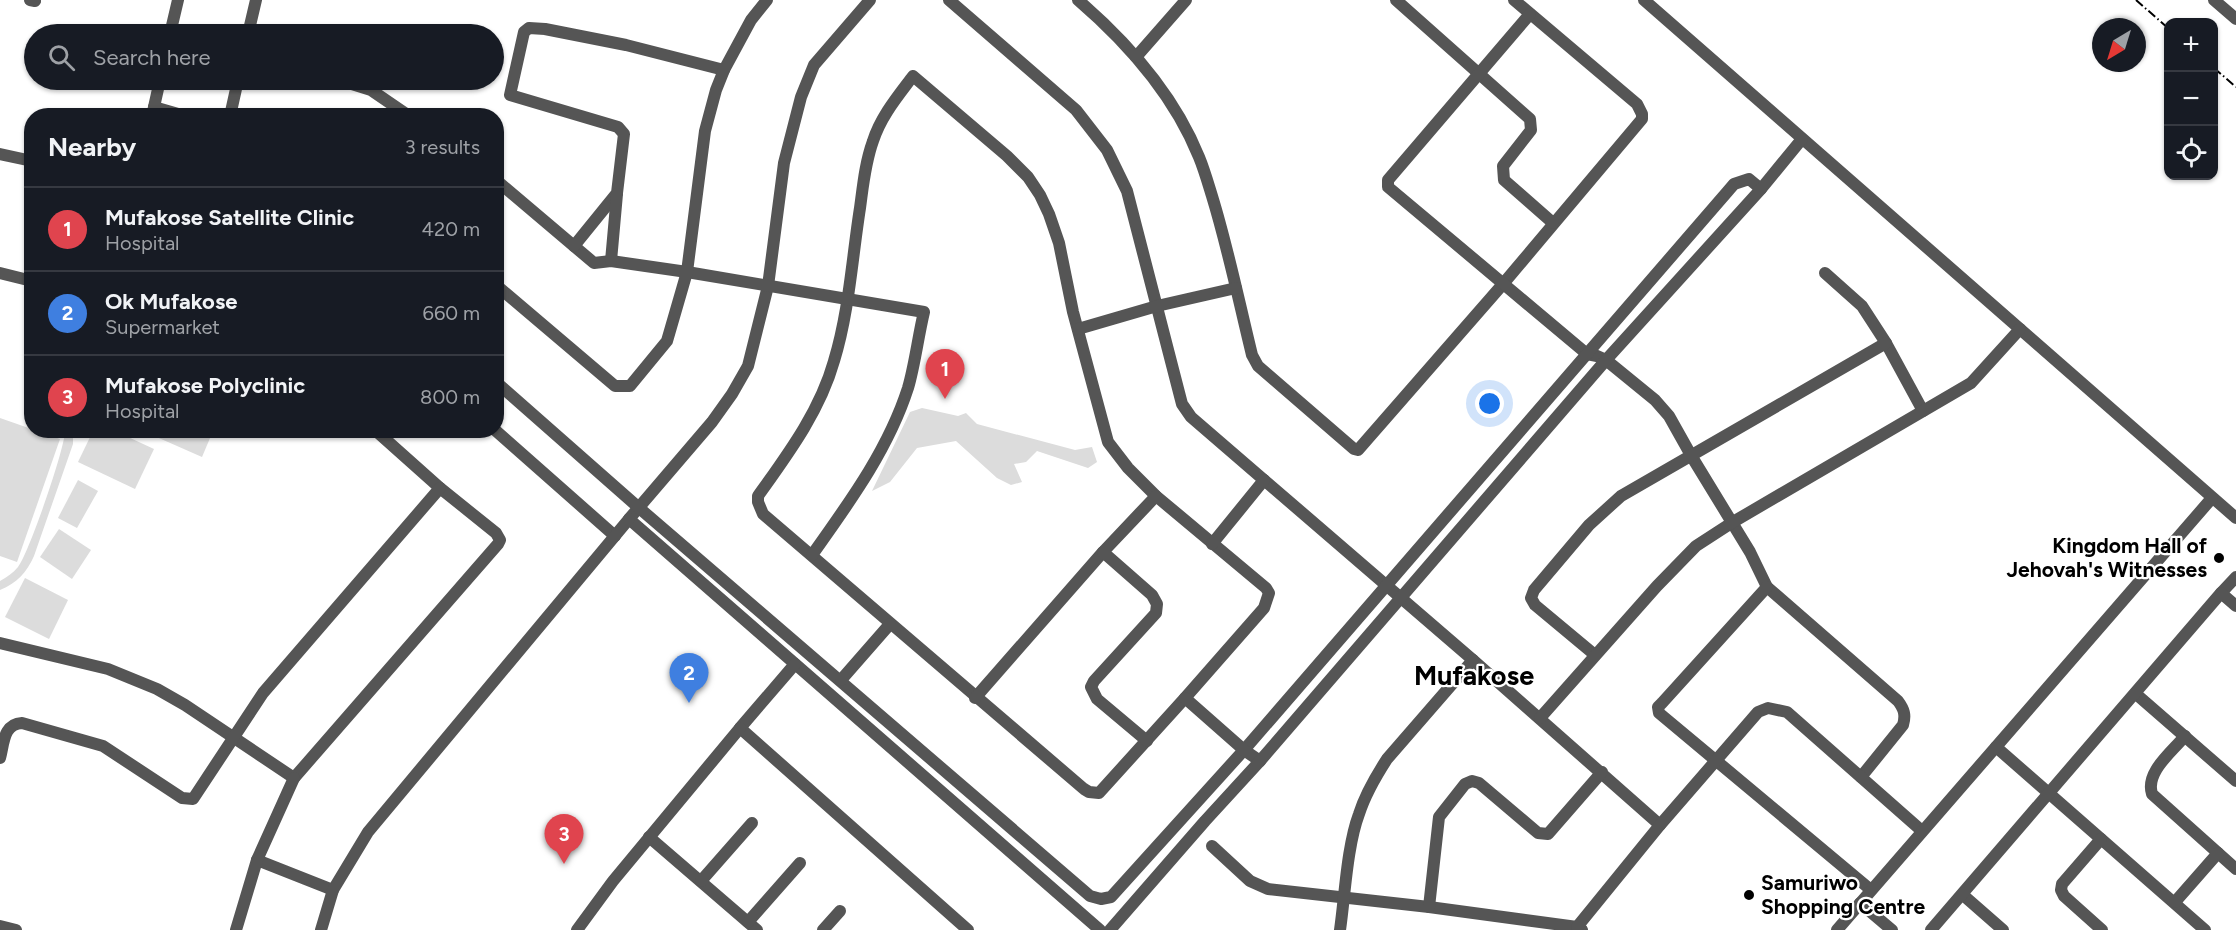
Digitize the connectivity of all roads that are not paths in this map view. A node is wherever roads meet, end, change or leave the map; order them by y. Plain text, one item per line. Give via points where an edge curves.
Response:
1 (178, 0) edge
2 (256, 0) edge
3 (767, 0) edge
4 (870, 0) edge
5 (949, 0) edge
6 (1186, 0) edge
7 (1396, 0) edge
8 (1514, 0) edge
9 (1644, 0) edge
10 (2214, 0) edge
11 (1080, 1) edge
12 (1530, 14) junction
13 (2236, 19) edge
14 (172, 24) edge
15 (250, 24) edge
16 (1136, 57) junction
17 (724, 70) junction
18 (1479, 75) junction
19 (158, 90) edge
20 (236, 90) edge
21 (371, 90) edge
22 (154, 108) edge
23 (232, 108) edge
24 (397, 108) edge
25 (1802, 139) junction
26 (0, 154) edge
27 (24, 159) edge
28 (504, 187) edge
29 (1761, 189) junction
30 (618, 193) junction
31 (1553, 224) junction
32 (574, 246) junction
33 (611, 261) junction
34 (687, 272) junction
35 (0, 273) edge
36 (1825, 273) dead end
37 (24, 278) edge
38 (1503, 284) junction
39 (768, 286) junction
40 (1236, 288) junction
41 (504, 292) edge
42 (847, 298) junction
43 (1158, 306) junction
44 (1078, 329) junction
45 (2020, 329) junction
46 (1886, 343) junction
47 (1587, 354) junction
48 (1606, 360) junction
49 (504, 389) edge
50 (1923, 411) junction
51 (384, 438) edge
52 (504, 438) edge
53 (1692, 457) junction
54 (1264, 480) junction
55 (440, 488) junction
56 (1156, 496) junction
57 (2212, 498) junction
58 (638, 507) junction
59 (2236, 518) edge
60 (629, 519) junction
61 (1733, 522) junction
62 (615, 536) junction
63 (1212, 544) junction
64 (1103, 552) junction
65 (812, 555) junction
66 (2236, 577) edge
67 (1387, 586) junction
68 (1767, 587) junction
69 (2222, 593) junction
70 (1400, 598) junction
71 (2236, 606) edge
72 (890, 624) junction
73 (0, 643) edge
74 (1595, 655) junction
75 (1473, 660) junction
76 (795, 664) junction
77 (841, 680) junction
78 (2136, 694) junction
79 (975, 698) junction
80 (1185, 699) junction
81 (1540, 718) junction
82 (740, 728) junction
83 (2185, 736) junction
84 (232, 738) junction
85 (1147, 741) junction
86 (1996, 747) junction
87 (1244, 750) junction
88 (0, 758) edge
89 (1716, 761) junction
90 (1260, 762) junction
91 (1602, 772) junction
92 (1861, 777) junction
93 (294, 778) junction
94 (2236, 781) edge
95 (2049, 793) junction
96 (752, 823) dead end
97 (1660, 825) junction
98 (1922, 831) junction
99 (649, 837) junction
100 (2101, 839) junction
101 (1212, 846) dead end
102 (2218, 853) junction
103 (257, 860) junction
104 (800, 863) dead end
105 (2236, 869) edge
106 (701, 881) junction
107 (333, 890) junction
108 (1871, 890) junction
109 (1963, 895) junction
110 (1344, 898) junction
111 (2175, 902) junction
112 (1860, 903) junction
113 (1429, 906) junction
114 (840, 911) dead end
115 (0, 926) edge
116 (753, 926) edge
117 (1579, 928) edge
118 (16, 930) edge
119 (236, 930) edge
120 (321, 930) edge
121 (577, 930) edge
122 (823, 930) edge
123 (968, 930) edge
124 (1100, 930) edge
125 (1110, 930) edge
126 (1340, 930) edge
127 (1837, 930) edge
128 (1892, 930) edge
129 (1931, 930) edge
130 (2003, 930) edge
131 (2102, 930) edge
132 (2205, 930) edge

1 - 14 street
2 - 15 street
3 - 17 street via 751,20
4 - 39 street via 814,65 801,97 784,163
5 - 43 street via 1094,130 1126,190
6 - 16 street
7 - 18 street
8 - 12 street
9 - 25 street
10 - 13 street
11 - 16 street
12 - 18 street
12 - 31 street via 1637,104 1642,114 1642,119
16 - 40 street via 1158,83 1200,157
17 - 30 street via 544,29 529,28 525,32 510,95 622,130
17 - 34 street via 705,131
18 - 31 street via 1530,119 1531,130 1503,166 1504,180
18 - 38 street via 1387,183
19 - 22 street
20 - 23 street
21 - 24 street
25 - 29 street
25 - 45 street
26 - 27 street
28 - 32 street
29 - 47 street via 1749,179 1734,184
29 - 48 street
30 - 32 street
30 - 33 street
31 - 38 street
32 - 33 street via 594,263
33 - 34 street
34 - 39 street
34 - 41 street via 667,341 630,386 615,386
35 - 37 street
36 - 46 street via 1862,306
38 - 40 street via 1358,450 1258,366
38 - 47 street
39 - 42 street
39 - 58 street via 748,366 732,394
40 - 43 street
42 - 44 street via 866,164 873,140 886,112 913,75 1007,156 1040,195 1059,243
42 - 65 street via 834,362 821,396 795,445 758,496 763,514
42 - 65 street via 924,312 908,388 896,416 860,488
43 - 44 street
43 - 54 street via 1186,411
44 - 56 street via 1108,442
45 - 50 street via 1977,377
45 - 57 street
46 - 50 street
46 - 53 street
47 - 48 street
47 - 67 street
48 - 53 street via 1663,408
48 - 70 street
49 - 58 street
50 - 61 street
51 - 55 street
52 - 62 street
53 - 61 street
53 - 74 street via 1621,496 1589,525 1534,590 1531,598 1535,605
54 - 63 street
54 - 67 street
55 - 84 street via 263,693
55 - 93 street via 498,536 498,544
56 - 63 street
56 - 64 street
57 - 59 street
57 - 86 street
58 - 60 street
58 - 77 street
60 - 62 street
60 - 76 street
61 - 68 street
61 - 74 street via 1696,546
62 - 107 street via 368,832
63 - 80 street via 1266,588 1269,598
64 - 79 street
64 - 85 street via 1157,603 1156,613 1091,687 1097,699
65 - 72 street
66 - 69 street
67 - 70 street
67 - 87 street
68 - 89 street via 1658,707 1659,713
68 - 92 street via 1903,708 1903,725
69 - 71 street
69 - 78 street
70 - 75 street
70 - 90 street
72 - 77 street
72 - 79 street
73 - 84 street via 108,669 133,679 185,705
74 - 81 street
75 - 81 street
75 - 110 street via 1377,774 1356,822
76 - 82 street
76 - 124 street
77 - 87 street via 1090,896 1101,899 1111,897
78 - 83 street
78 - 95 street
79 - 85 street via 1084,789 1094,793 1103,790
80 - 85 street
80 - 87 street
81 - 91 street
82 - 99 street
82 - 123 street
83 - 94 street
83 - 102 street via 2152,776 2150,789 2155,799
84 - 88 street via 189,800 103,746 22,723 7,730
84 - 93 street
86 - 95 street
86 - 98 street
87 - 90 street
89 - 92 street via 1758,712 1768,708 1787,712
89 - 97 street
89 - 108 street
90 - 125 street
91 - 97 street
91 - 113 street via 1544,835 1479,783 1465,784 1439,817
92 - 98 street
93 - 103 street
95 - 100 street
95 - 109 street
96 - 106 street
97 - 117 street
98 - 108 street
99 - 106 street
99 - 121 street
100 - 111 street
100 - 131 street via 2061,890
101 - 110 street via 1259,886
102 - 105 street
102 - 111 street
103 - 107 street
103 - 119 street
104 - 116 street
106 - 116 street
107 - 120 street
108 - 112 street
109 - 129 street
109 - 130 street
110 - 113 street
110 - 126 street
111 - 132 street
112 - 127 street
112 - 128 street
113 - 117 street
114 - 122 street
115 - 118 street

